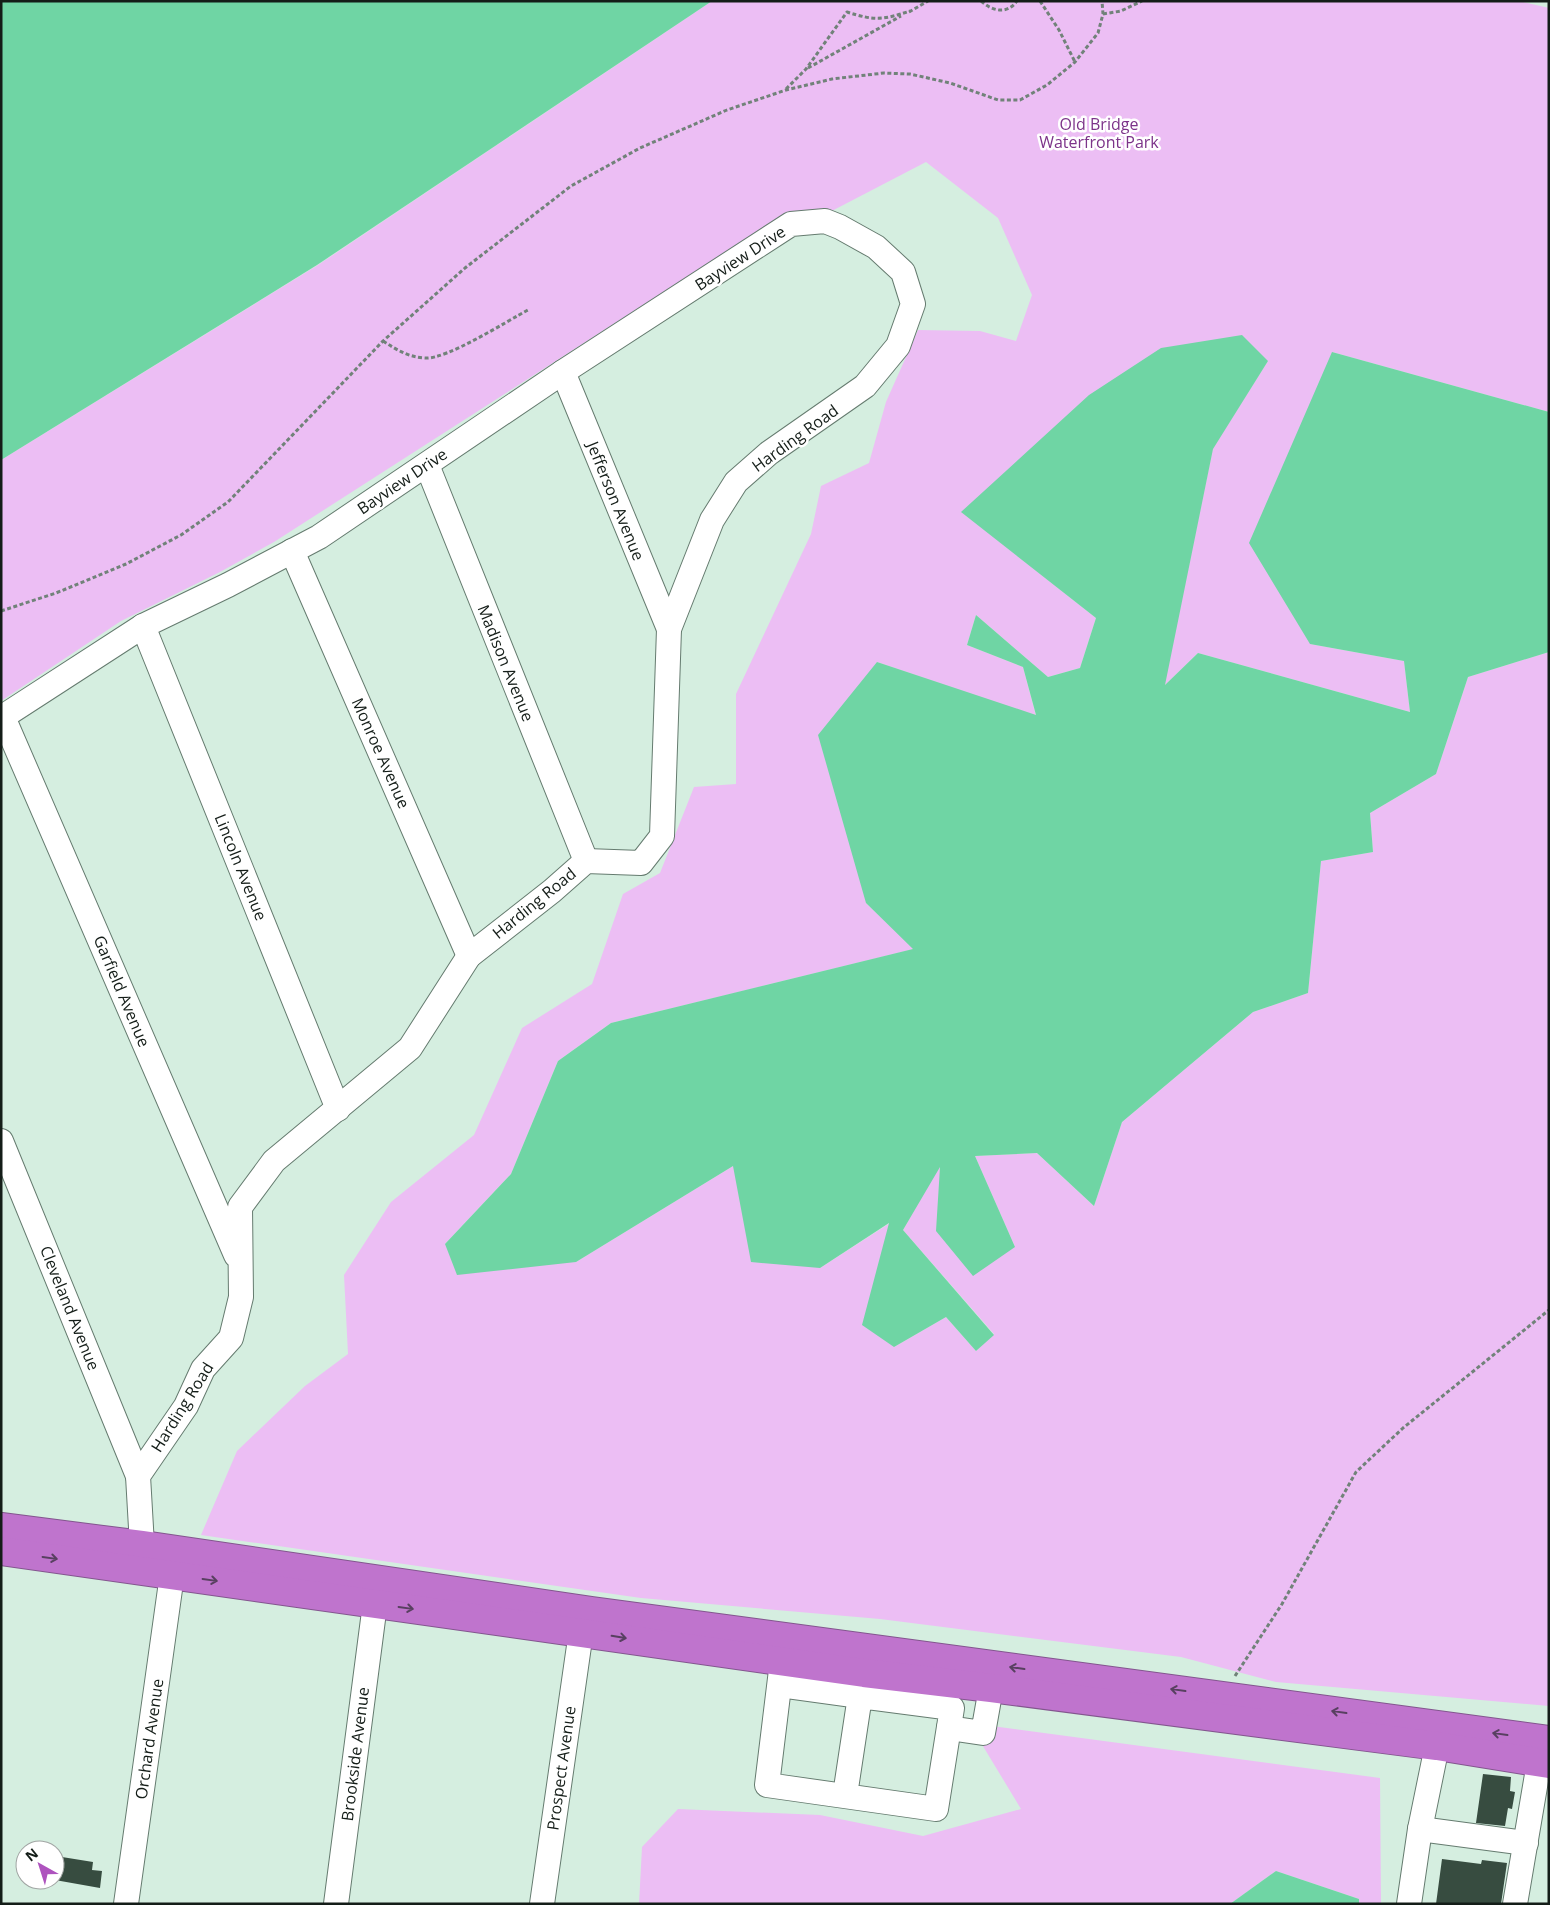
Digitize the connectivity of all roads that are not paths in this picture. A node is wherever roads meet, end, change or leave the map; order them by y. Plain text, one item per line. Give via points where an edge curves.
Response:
1 (791, 224) joint
2 (563, 372) junction
3 (427, 465) junction
4 (292, 551) junction
5 (143, 626) junction
6 (669, 630) junction
7 (2, 718) edge
8 (586, 861) junction
9 (469, 956) junction
10 (338, 1109) junction
11 (1, 1141) edge
12 (240, 1265) junction
13 (138, 1476) junction
14 (1, 1527) edge
15 (142, 1545) junction
16 (1, 1551) edge
17 (172, 1575) junction
18 (375, 1604) junction
19 (581, 1632) junction
20 (781, 1674) junction
21 (862, 1685) junction
22 (991, 1688) junction
23 (952, 1706) junction
24 (1437, 1746) junction
25 (1545, 1756) edge
26 (845, 1795) junction
27 (1420, 1829) junction
28 (1526, 1843) junction
29 (126, 1904) edge
30 (336, 1904) edge
31 (542, 1904) edge
32 (1409, 1904) edge
33 (1515, 1904) edge

1 - 2 street, Bayview Drive
1 - 6 street, Harding Road via 825,221 876,247 903,272 913,304 898,346 865,386 769,453 736,482 712,520
2 - 3 street, Bayview Drive
2 - 6 street, Jefferson Avenue
3 - 4 street, Bayview Drive via 319,537
3 - 8 street, Madison Avenue
4 - 5 street, Bayview Drive
4 - 9 street, Monroe Avenue
5 - 7 street, Bayview Drive
5 - 10 street, Lincoln Avenue
6 - 8 street, Harding Road via 662,836 641,863
7 - 12 street, Garfield Avenue
8 - 9 street, Harding Road
9 - 10 street, Harding Road via 410,1048
10 - 12 street, Harding Road via 274,1161 240,1207
11 - 13 street, Cleveland Avenue
12 - 13 street, Harding Road via 241,1297 231,1338 203,1369 186,1406
13 - 15 street
14 - 15 highway
25 -> 15 highway via 1219,1696 592,1611
16 -> 17 highway
17 -> 18 highway
17 - 29 street, Orchard Avenue
18 -> 19 highway
18 - 30 street, Brookside Avenue
19 -> 20 highway
19 - 31 street, Prospect Avenue
20 - 21 highway
20 - 26 street via 767,1785
21 - 23 highway
21 - 26 street
22 - 23 highway
22 - 23 street via 983,1733
22 - 24 highway
23 - 26 street via 936,1809
24 - 25 highway
24 - 27 street
25 - 28 street
27 - 28 street
27 - 32 street
28 - 33 street

